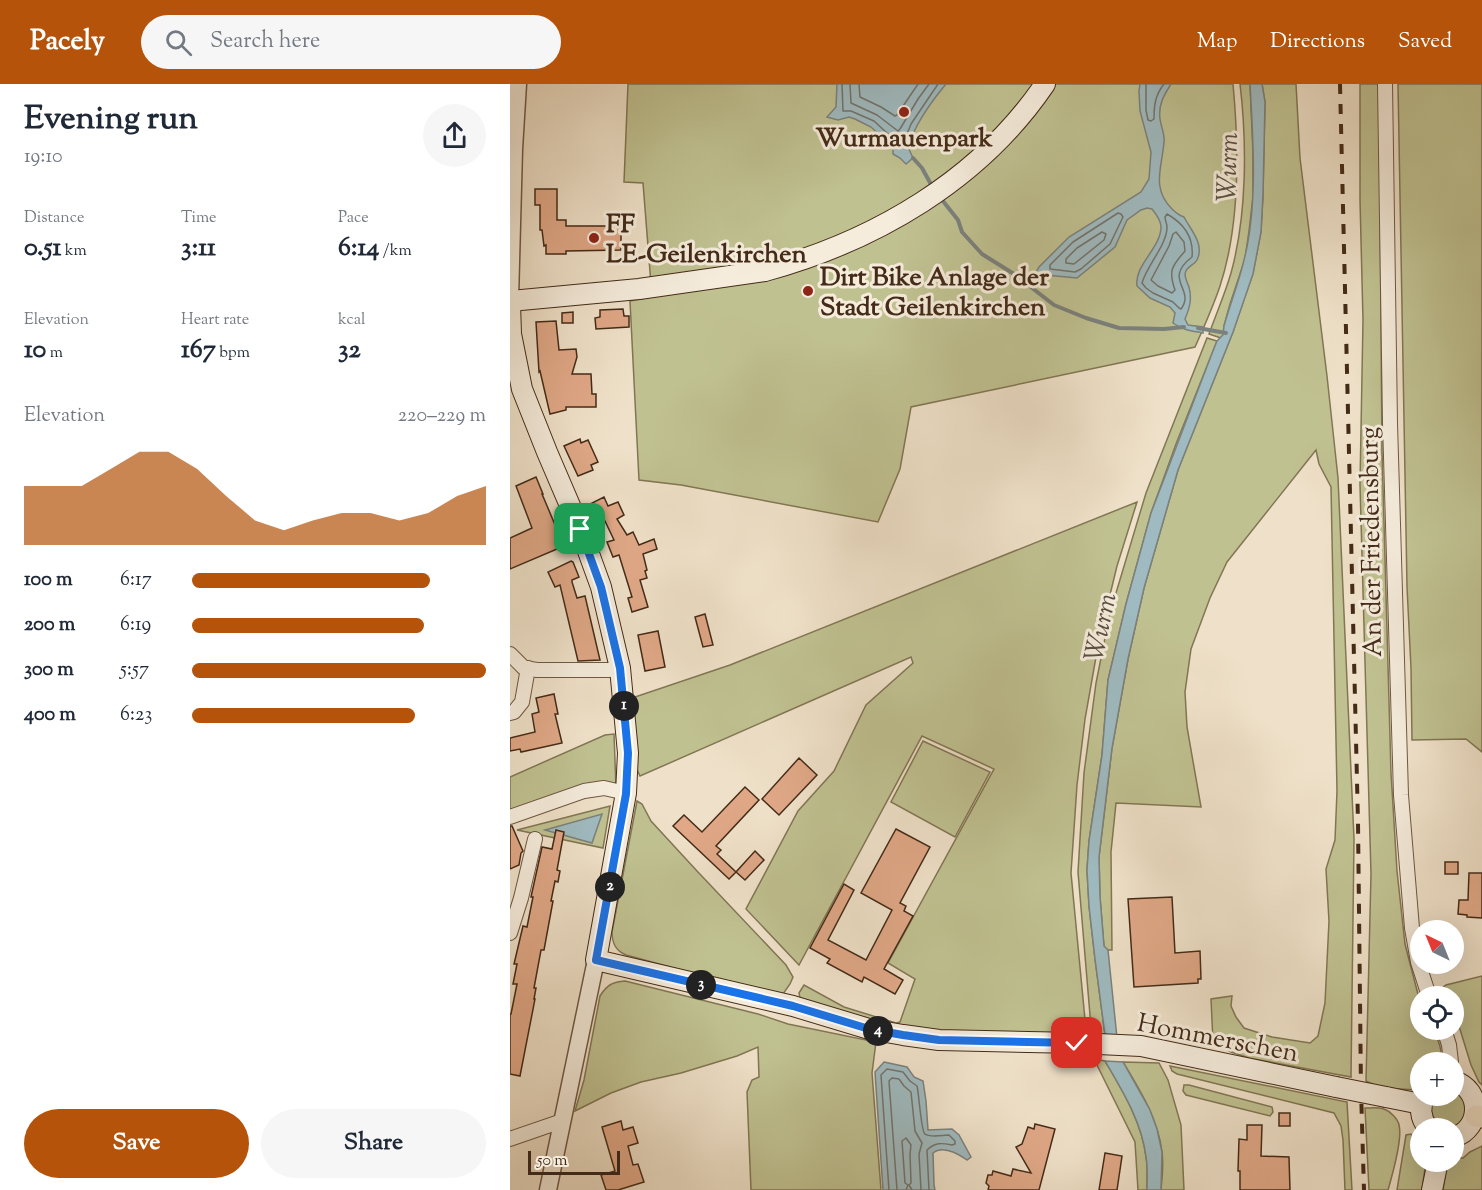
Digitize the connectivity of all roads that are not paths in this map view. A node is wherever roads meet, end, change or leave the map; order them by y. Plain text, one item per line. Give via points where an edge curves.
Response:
1 (518, 84) edge
2 (1045, 84) edge
3 (1385, 84) edge
4 (511, 200) edge
5 (510, 301) edge
6 (510, 654) edge
7 (528, 668) junction
8 (620, 668) junction
9 (510, 713) edge
10 (626, 794) junction
11 (510, 817) edge
12 (535, 839) dead end
13 (515, 900) edge
14 (510, 933) edge
15 (596, 960) junction
16 (1426, 986) edge
17 (1464, 1085) edge
18 (1410, 1098) edge
19 (1479, 1117) edge
20 (562, 1120) junction
21 (1464, 1133) edge
22 (510, 1139) edge
23 (1436, 1172) edge
24 (548, 1190) edge
25 (1432, 1190) edge

1 - 4 street
2 - 5 main road via 1004,135 952,182 906,213 843,245 765,271 639,289
3 - 16 street, An der Friedensburg via 1401,795 1413,928
4 - 5 street
5 - 8 main road via 511,333 522,388 601,587
6 - 7 street
7 - 8 street
7 - 9 street via 522,702
8 - 10 main road via 628,753
10 - 11 street via 604,788 584,791
10 - 15 main road
12 - 13 street
13 - 14 street
15 - 18 main road, Hommerschen, bridge via 903,1035 939,1040 1141,1046 1386,1097
15 - 20 street
17 - 19 main road via 1476,1101
19 - 21 main road
20 - 22 street
20 - 24 street
23 - 25 main road

